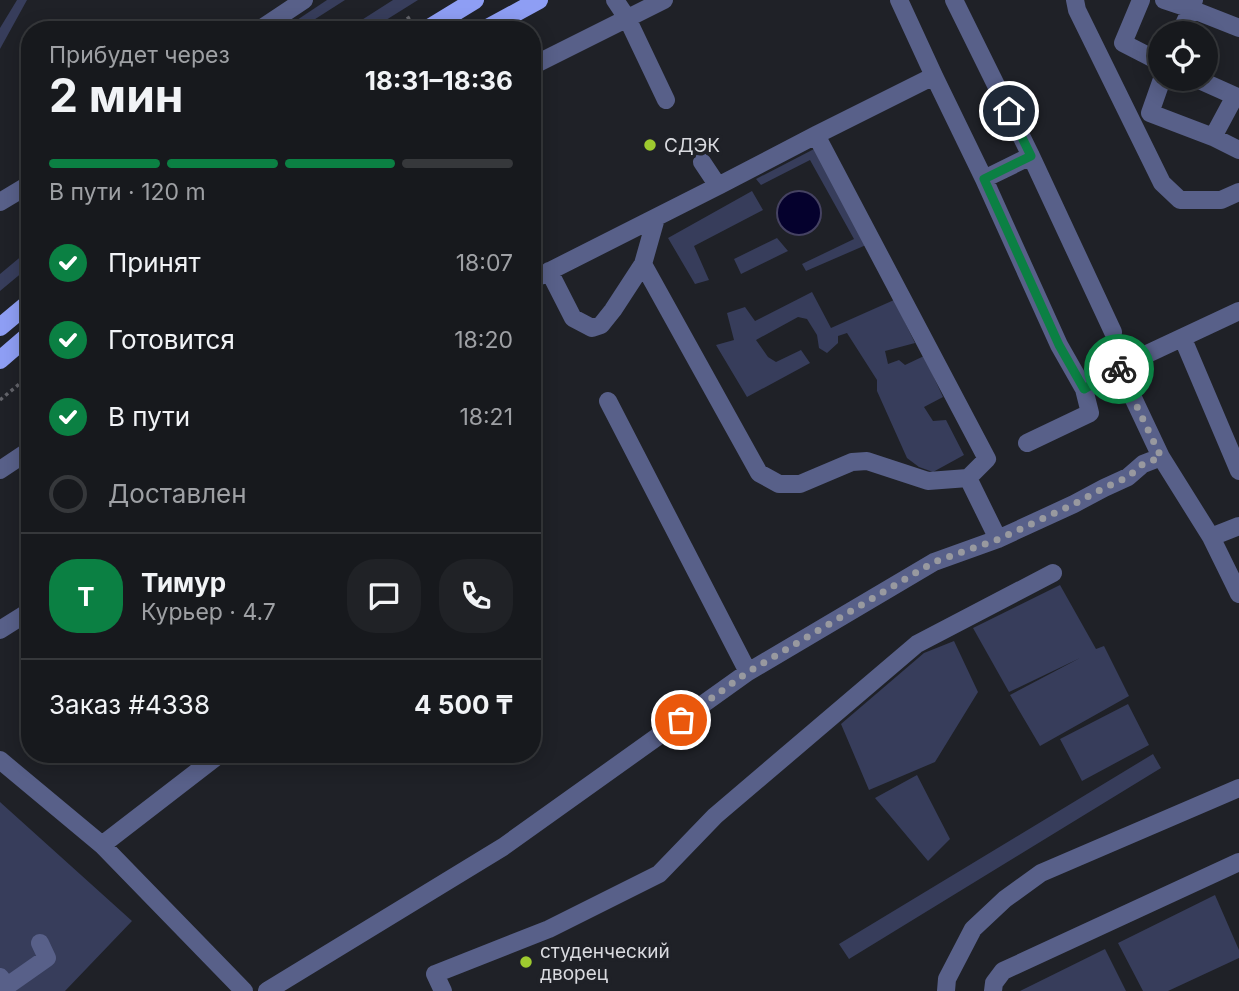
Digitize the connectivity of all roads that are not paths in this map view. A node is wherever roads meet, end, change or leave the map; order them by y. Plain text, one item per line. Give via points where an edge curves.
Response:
1 (304, 0) edge
2 (475, 0) edge
3 (538, 0) edge
4 (615, 0) edge
5 (664, 0) edge
6 (899, 0) edge
7 (954, 0) edge
8 (1075, 0) edge
9 (1141, 0) edge
10 (1164, 0) edge
11 (1192, 5) edge
12 (627, 18) junction
13 (272, 21) edge
14 (441, 21) edge
15 (500, 21) edge
16 (1239, 28) edge
17 (1148, 56) edge
18 (541, 61) edge
19 (934, 76) junction
20 (1218, 86) edge
21 (1158, 91) edge
22 (1238, 93) edge
23 (666, 100) dead end
24 (816, 135) junction
25 (1213, 136) junction
26 (1239, 150) edge
27 (1031, 156) junction
28 (702, 162) dead end
29 (984, 179) junction
30 (718, 186) junction
31 (21, 189) edge
32 (1239, 192) edge
33 (0, 202) edge
34 (656, 218) junction
35 (643, 264) junction
36 (549, 271) junction
37 (541, 275) edge
38 (21, 310) edge
39 (1239, 310) edge
40 (0, 327) edge
41 (1113, 332) dead end
42 (1183, 339) junction
43 (21, 342) edge
44 (0, 359) edge
45 (1119, 369) junction
46 (1084, 389) junction
47 (608, 401) dead end
48 (1027, 443) dead end
49 (21, 456) edge
50 (1161, 457) junction
51 (0, 470) edge
52 (1239, 471) edge
53 (968, 478) junction
54 (1239, 526) edge
55 (1211, 537) junction
56 (999, 539) junction
57 (1053, 573) dead end
58 (1239, 594) edge
59 (21, 617) edge
60 (0, 630) edge
61 (748, 672) junction
62 (0, 760) edge
63 (208, 763) edge
64 (1239, 788) edge
65 (102, 845) junction
66 (1239, 862) edge
67 (40, 943) dead end
68 (0, 977) edge
69 (244, 991) edge
70 (267, 991) edge
71 (443, 991) edge
72 (946, 991) edge
73 (993, 991) edge

1 - 13 street
2 - 14 main road
3 - 15 main road
4 - 12 street
5 - 12 street
6 - 19 street
7 - 27 street
8 - 32 street via 1162,183 1180,200 1221,200
9 - 17 street via 1123,43
10 - 11 street
11 - 16 street
12 - 18 street
12 - 23 street
19 - 24 street
19 - 29 street
20 - 22 street
21 - 25 street via 1150,113
22 - 25 street
24 - 30 street
24 - 53 street via 987,459
25 - 26 street
27 - 29 street
27 - 41 street
28 - 30 street
29 - 46 street via 1059,345
30 - 34 street
31 - 33 street
34 - 35 street
34 - 36 street
35 - 36 street via 613,310 601,325 592,328 573,318
35 - 53 street via 759,473 779,484 800,484 852,461 867,461 928,481
36 - 37 street
38 - 40 main road
39 - 42 street
42 - 45 street
42 - 52 street
43 - 44 main road
45 - 46 street
45 - 50 street
46 - 48 street via 1090,413
47 - 61 street
49 - 51 street
50 - 55 street
50 - 56 street
53 - 56 street
54 - 55 street
55 - 58 street
56 - 61 street via 934,562
57 - 71 street via 917,644 715,816 659,874 550,929 435,974
59 - 60 street
61 - 70 street via 503,847
62 - 65 street
63 - 65 street
64 - 72 street via 1041,873 974,929 947,979
65 - 69 street
66 - 73 street via 1003,971
67 - 68 street via 47,958 7,986

